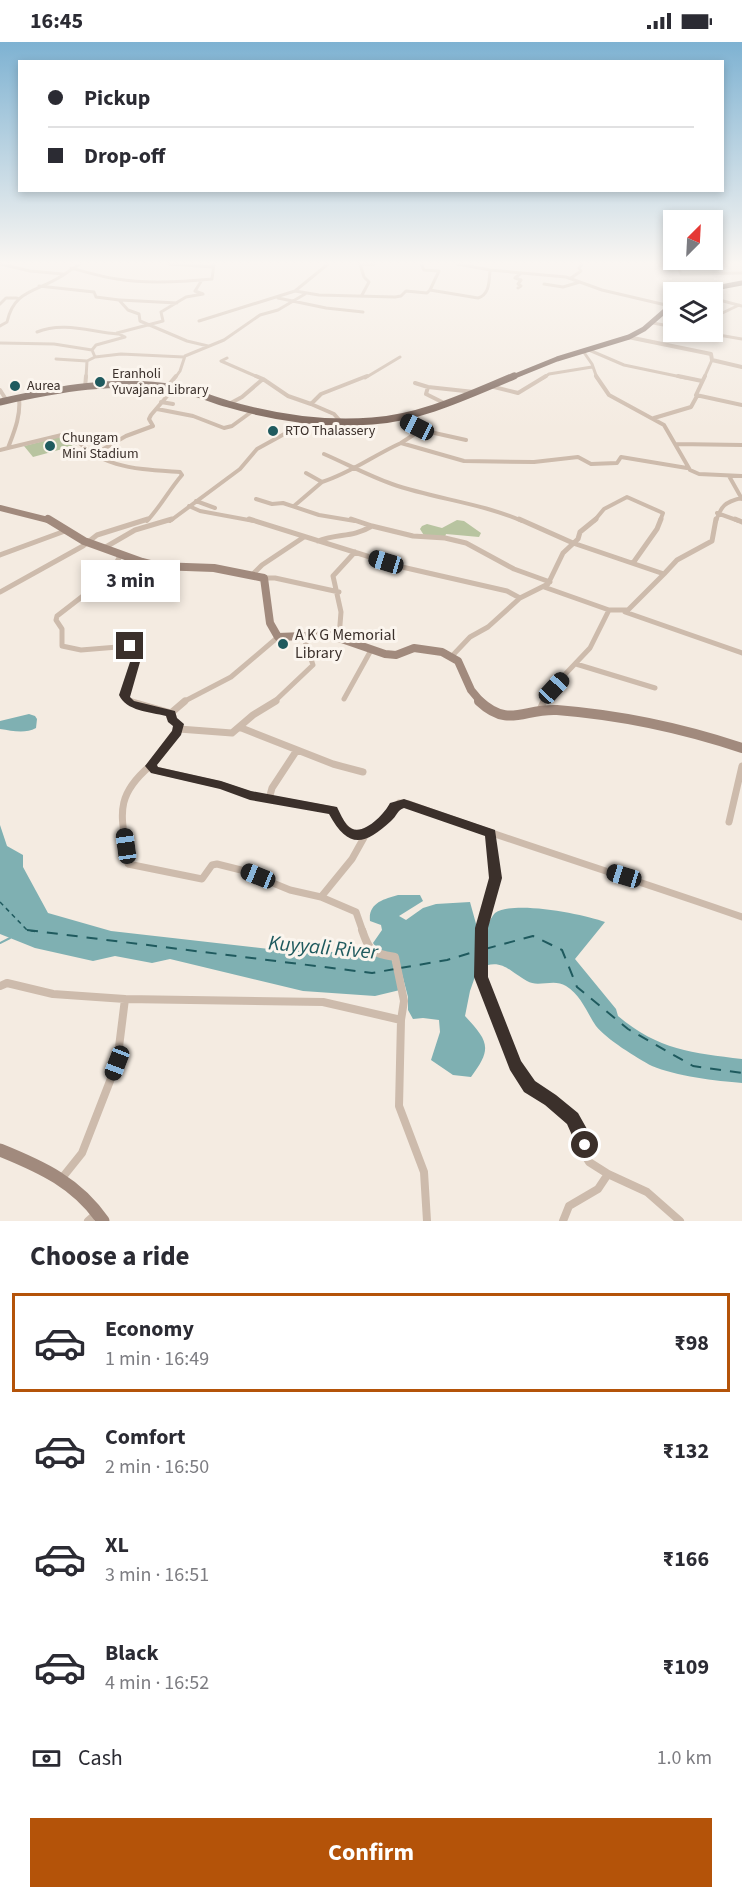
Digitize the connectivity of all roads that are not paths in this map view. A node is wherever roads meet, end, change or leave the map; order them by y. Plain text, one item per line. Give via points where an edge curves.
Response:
1 (140, 319) edge
2 (163, 319) edge
3 (207, 319) edge
4 (255, 319) edge
5 (657, 319) edge
6 (200, 321) dead end
7 (653, 323) junction
8 (152, 325) junction
9 (663, 325) edge
10 (37, 332) dead end
11 (118, 334) junction
12 (723, 336) edge
13 (628, 337) junction
14 (742, 339) edge
15 (0, 343) edge
16 (208, 346) junction
17 (92, 350) junction
18 (586, 350) junction
19 (94, 357) junction
20 (184, 357) junction
21 (400, 357) dead end
22 (227, 358) dead end
23 (56, 359) dead end
24 (712, 360) junction
25 (87, 361) junction
26 (592, 367) junction
27 (742, 367) edge
28 (263, 380) junction
29 (702, 381) junction
30 (415, 383) dead end
31 (490, 386) junction
32 (171, 387) junction
33 (428, 387) junction
34 (85, 388) junction
35 (0, 390) edge
36 (476, 392) junction
37 (697, 396) junction
38 (19, 398) junction
39 (3, 402) edge
40 (161, 402) junction
41 (174, 404) dead end
42 (229, 404) junction
43 (311, 404) junction
44 (446, 404) junction
45 (742, 405) edge
46 (157, 409) junction
47 (254, 410) junction
48 (399, 418) junction
49 (654, 418) junction
50 (306, 419) junction
51 (341, 422) junction
52 (421, 430) junction
53 (466, 440) dead end
54 (401, 443) junction
55 (676, 444) junction
56 (742, 445) edge
57 (8, 448) junction
58 (0, 450) edge
59 (324, 454) dead end
60 (93, 455) junction
61 (687, 468) junction
62 (355, 469) junction
63 (306, 473) dead end
64 (729, 476) junction
65 (742, 476) edge
66 (322, 482) junction
67 (742, 498) edge
68 (256, 500) dead end
69 (196, 501) junction
70 (189, 506) junction
71 (294, 506) junction
72 (0, 508) edge
73 (215, 508) dead end
74 (717, 513) junction
75 (742, 522) edge
76 (372, 526) junction
77 (65, 531) junction
78 (304, 537) junction
79 (318, 541) junction
80 (86, 542) junction
81 (573, 543) junction
82 (103, 549) junction
83 (355, 552) junction
84 (121, 554) junction
85 (0, 555) edge
86 (633, 563) junction
87 (664, 574) junction
88 (252, 575) junction
89 (264, 578) junction
90 (550, 582) junction
91 (544, 588) junction
92 (0, 592) edge
93 (339, 592) junction
94 (520, 598) junction
95 (609, 610) junction
96 (624, 612) junction
97 (278, 637) junction
98 (339, 637) junction
99 (304, 638) junction
100 (370, 652) junction
101 (742, 653) edge
102 (452, 656) junction
103 (576, 664) junction
104 (655, 688) dead end
105 (344, 699) dead end
106 (539, 711) junction
107 (171, 713) junction
108 (239, 727) junction
109 (179, 729) junction
110 (742, 748) edge
111 (297, 750) junction
112 (150, 766) junction
113 (742, 766) edge
114 (363, 772) dead end
115 (269, 799) junction
116 (729, 822) dead end
117 (490, 833) junction
118 (366, 834) junction
119 (321, 897) junction
120 (742, 917) edge
121 (0, 986) edge
122 (125, 999) junction
123 (401, 1020) junction
124 (0, 1150) edge
125 (608, 1174) junction
126 (62, 1178) junction
127 (96, 1218) edge
128 (427, 1221) edge
129 (563, 1221) edge
130 (680, 1221) edge

1 - 8 street
2 - 8 street
3 - 6 street
4 - 16 street
5 - 7 main road
7 - 9 street
7 - 13 main road
8 - 11 street
8 - 16 street via 186,341
10 - 11 street via 61,328
11 - 17 street via 125,337
12 - 14 street
13 - 18 main road
13 - 24 street via 711,354
15 - 17 street via 54,344
16 - 20 street
17 - 19 street
18 - 26 street
18 - 29 street via 624,365
18 - 31 main road
19 - 20 street
19 - 25 street
20 - 32 street
21 - 43 street via 364,378 321,394
22 - 28 street via 221,361
23 - 25 street
24 - 27 street
24 - 29 street
25 - 34 street
26 - 31 street via 549,374 518,393
26 - 49 street via 609,395
28 - 42 street
28 - 43 street via 288,396
29 - 37 street
30 - 33 street
31 - 36 main road
32 - 34 main road
32 - 40 street
32 - 42 main road
33 - 36 street
33 - 44 street via 426,394
34 - 38 main road
35 - 39 street
36 - 44 main road
37 - 45 street
37 - 49 street via 691,407
38 - 39 main road
38 - 57 street via 20,408
40 - 41 street
40 - 46 street
42 - 47 main road
43 - 51 street via 334,414
44 - 48 main road
46 - 47 street via 193,416 224,428
46 - 60 street via 149,419 153,426 150,429 126,436
47 - 50 main road
48 - 51 main road
48 - 52 street
49 - 55 street via 668,429
50 - 51 main road
50 - 69 street via 257,449 240,469
52 - 53 street
52 - 54 street
54 - 61 street via 464,460 534,462 578,457 594,464 617,463 621,457
54 - 62 street
55 - 56 street
55 - 61 street
57 - 58 street
57 - 60 street via 70,432
59 - 62 street
60 - 80 street via 123,468 182,475 147,521
61 - 64 street via 699,474
62 - 66 street
62 - 81 street via 400,486 502,512
63 - 66 street
64 - 65 street
64 - 67 street
66 - 71 street
67 - 74 street via 728,501
68 - 71 street
69 - 70 street
69 - 73 street
70 - 78 street
70 - 82 street via 168,522 135,530
71 - 76 street
72 - 77 main road via 51,520
74 - 75 street
74 - 87 street via 712,541 676,560
76 - 79 street via 357,535
76 - 90 street via 466,543 513,569
77 - 80 main road
77 - 85 street
78 - 79 street
78 - 88 street
79 - 83 street
80 - 82 main road
80 - 92 street
81 - 86 street
81 - 86 street via 604,509 627,497 663,513 657,529
81 - 90 street via 563,553
82 - 84 main road
83 - 93 street via 333,576
83 - 94 street via 507,591
84 - 88 main road via 158,566 214,568
84 - 107 street via 110,575 57,616 62,646 81,650 124,645 135,649 126,699
86 - 87 street
87 - 96 street via 632,609
88 - 89 main road
89 - 93 street
89 - 97 main road via 270,623
90 - 91 street
91 - 94 street
91 - 95 street
93 - 98 street via 343,622
94 - 102 street
95 - 96 street
95 - 103 street via 590,650
96 - 101 street
97 - 99 main road
97 - 107 street via 250,664 195,692
98 - 99 main road
98 - 100 main road
99 - 108 street via 313,665 270,706
100 - 102 main road via 398,655 422,648
100 - 105 street
102 - 106 main road via 466,672 474,695 495,713 515,717
103 - 104 street
103 - 106 street
106 - 110 main road via 630,718
107 - 109 street
108 - 109 street via 232,734
108 - 111 street
109 - 112 street
111 - 114 street
111 - 115 street
112 - 115 street
112 - 119 street via 132,786 122,809 128,864 202,879 217,864
113 - 116 street
115 - 118 street via 333,810 351,834
117 - 118 street via 404,803 394,807 389,816
117 - 120 street
117 - 125 street via 495,878 482,928 479,970 522,1076 573,1119 584,1138 585,1157
118 - 119 street via 352,859
119 - 123 street via 356,912 367,945 374,953 395,957 403,993
121 - 122 street via 7,983 53,994
122 - 123 street via 323,1002
122 - 126 street via 117,1063 82,1153
123 - 128 street via 399,1106 424,1172
124 - 126 main road
125 - 129 street via 598,1189 569,1206
125 - 130 street via 646,1192
126 - 127 main road via 81,1192

